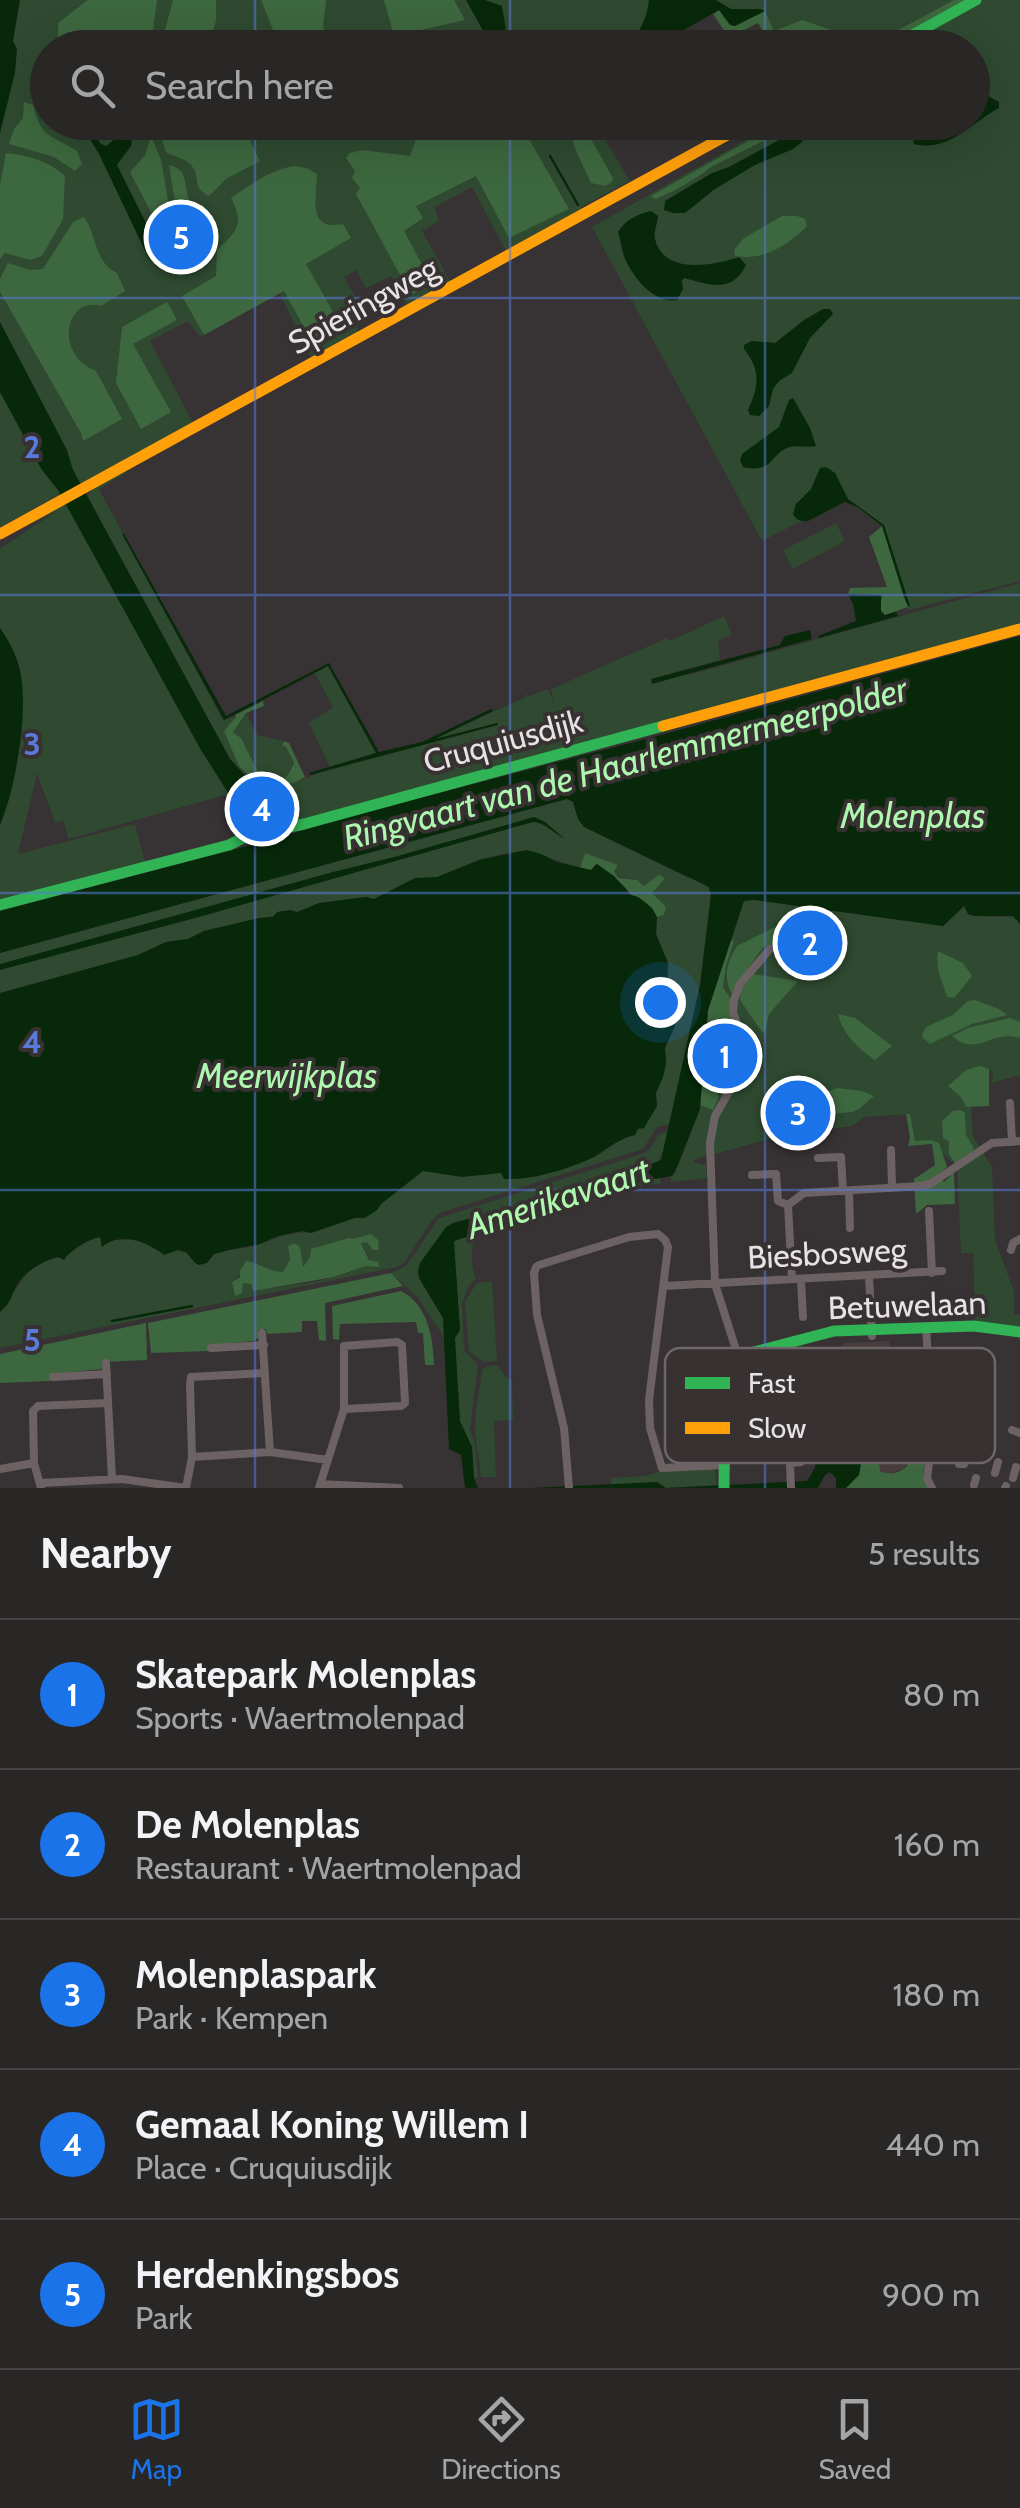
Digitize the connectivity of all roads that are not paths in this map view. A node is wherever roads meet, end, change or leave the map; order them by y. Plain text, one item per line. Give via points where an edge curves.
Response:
1 (976, 0) edge
2 (922, 30) edge
3 (718, 140) edge
4 (0, 534) edge
5 (1020, 628) edge
6 (0, 905) edge
7 (820, 954) dead end
8 (1010, 1103) dead end
9 (1016, 1142) edge
10 (891, 1150) dead end
11 (818, 1158) dead end
12 (752, 1174) dead end
13 (892, 1188) junction
14 (846, 1191) junction
15 (788, 1205) junction
16 (929, 1211) dead end
17 (850, 1228) dead end
18 (1020, 1239) edge
19 (1016, 1250) edge
20 (869, 1276) junction
21 (797, 1279) junction
22 (715, 1284) junction
23 (664, 1286) junction
24 (804, 1318) dead end
25 (926, 1330) junction
26 (262, 1332) dead end
27 (872, 1333) junction
28 (1020, 1335) edge
29 (264, 1345) junction
30 (211, 1348) dead end
31 (737, 1348) edge
32 (770, 1348) edge
33 (927, 1348) edge
34 (106, 1364) dead end
35 (265, 1373) junction
36 (107, 1374) junction
37 (54, 1377) dead end
38 (108, 1403) junction
39 (344, 1409) junction
40 (270, 1452) junction
41 (192, 1457) junction
42 (328, 1460) junction
43 (34, 1462) junction
44 (998, 1462) dead end
45 (790, 1463) edge
46 (929, 1463) edge
47 (726, 1464) joint
48 (1016, 1467) dead end
49 (0, 1468) edge
50 (995, 1473) dead end
51 (1013, 1478) dead end
52 (112, 1479) junction
53 (568, 1484) edge
54 (727, 1485) edge
55 (41, 1486) edge
56 (320, 1486) edge
57 (186, 1488) edge
58 (399, 1488) edge
59 (791, 1488) edge
60 (932, 1488) edge

1 - 2 street
3 - 4 street, Spieringweg
5 - 6 street, Cruquiusdijk
7 - 22 street via 770,949 734,1000 744,1054 710,1142
8 - 9 street
9 - 13 street via 992,1143 930,1184
10 - 13 street
11 - 14 street via 841,1157
12 - 15 street via 776,1174 778,1201
13 - 14 street
14 - 15 street via 804,1194
14 - 17 street
15 - 21 street
16 - 20 street, Biesbosweg via 937,1272
18 - 19 street
20 - 21 street, Biesbosweg
20 - 27 street
21 - 22 street, Biesbosweg
21 - 24 street
22 - 23 street, Biesbosweg
22 - 31 street
23 - 47 street via 649,1400 662,1468
23 - 53 street via 668,1247 658,1234 629,1236 536,1267 537,1315 564,1428
25 - 27 street, Betuwelaan
25 - 28 street, Betuwelaan
25 - 33 street
26 - 29 street
27 - 32 street, Betuwelaan via 834,1332
29 - 30 street
29 - 35 street
34 - 36 street
35 - 40 street
35 - 41 street via 192,1377
36 - 37 street
36 - 38 street
38 - 43 street via 38,1406
38 - 52 street
39 - 39 street via 344,1346 402,1346 405,1403
39 - 42 street
40 - 41 street
40 - 42 street
41 - 57 street
42 - 56 street
43 - 49 street
43 - 55 street
44 - 50 street
45 - 59 street
46 - 60 street
47 - 54 street
48 - 51 street
52 - 55 street
52 - 57 street
56 - 58 street

